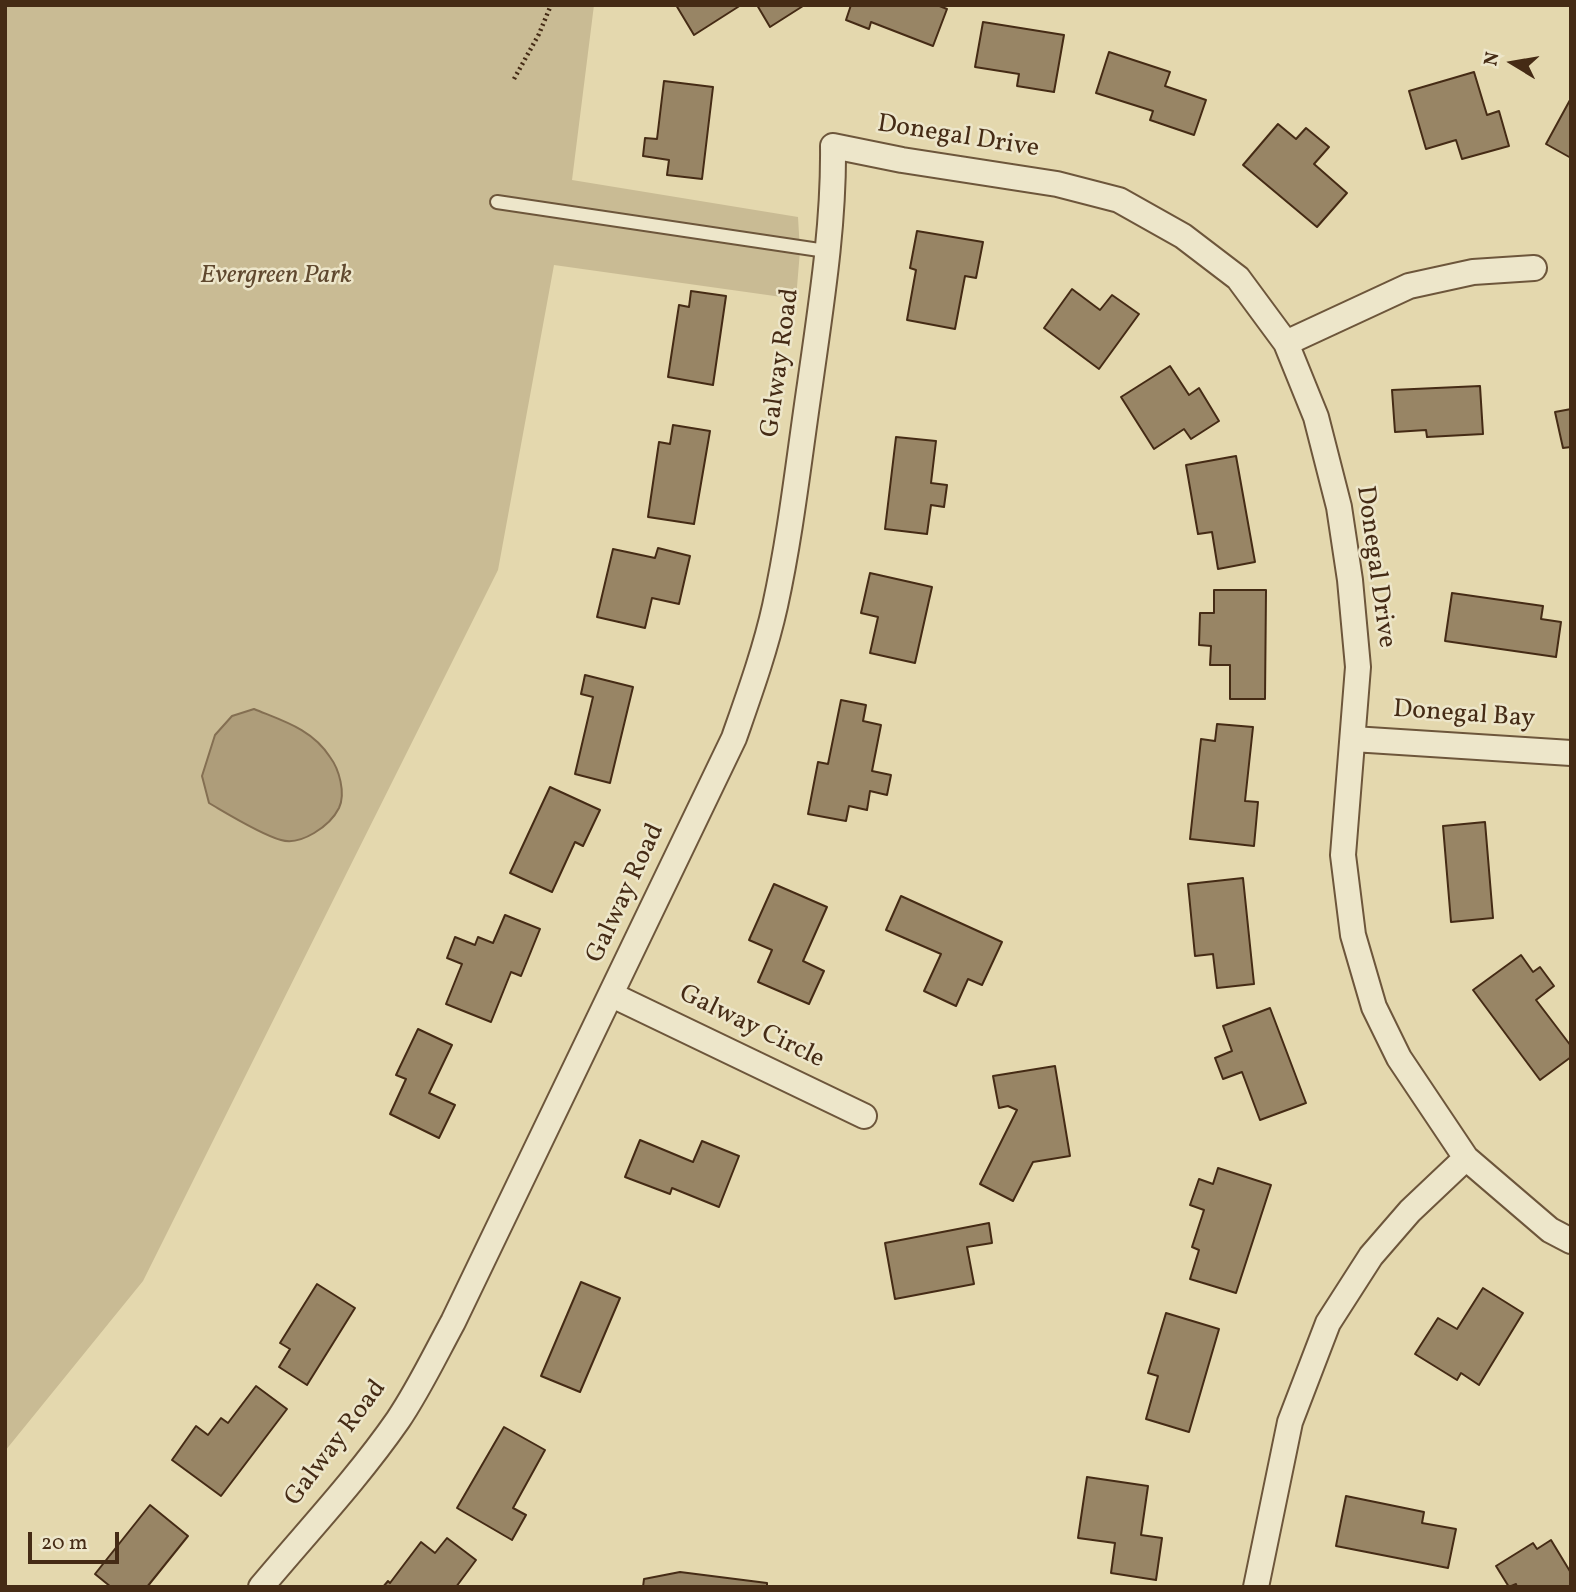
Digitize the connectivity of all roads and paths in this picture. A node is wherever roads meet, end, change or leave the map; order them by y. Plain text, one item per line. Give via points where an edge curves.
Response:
1 (551, 5) edge
2 (514, 79) dead end
3 (833, 146) joint
4 (497, 202) dead end
5 (826, 251) junction
6 (1534, 268) dead end
7 (1286, 343) junction
8 (1353, 739) junction
9 (1571, 752) edge
10 (612, 995) junction
11 (864, 1116) dead end
12 (1466, 1158) junction
13 (1571, 1241) edge
14 (261, 1587) edge
15 (1256, 1587) edge

1 - 2 path
3 - 5 street, Galway Road via 834,197
3 - 7 street, Donegal Drive via 1057,184 1119,200 1183,236 1238,278
4 - 5 lane
5 - 10 street, Galway Road via 775,606 734,738
6 - 7 street via 1473,272 1409,286
7 - 8 street, Donegal Drive via 1316,417 1339,507 1358,667
8 - 9 street, Donegal Bay
8 - 12 street, Donegal Drive via 1343,855 1353,935 1374,1007 1399,1059
10 - 11 street, Galway Circle
10 - 14 street, Galway Road via 453,1322 399,1418
12 - 13 street, Donegal Drive via 1550,1230
12 - 15 street via 1371,1256 1328,1323 1290,1422

